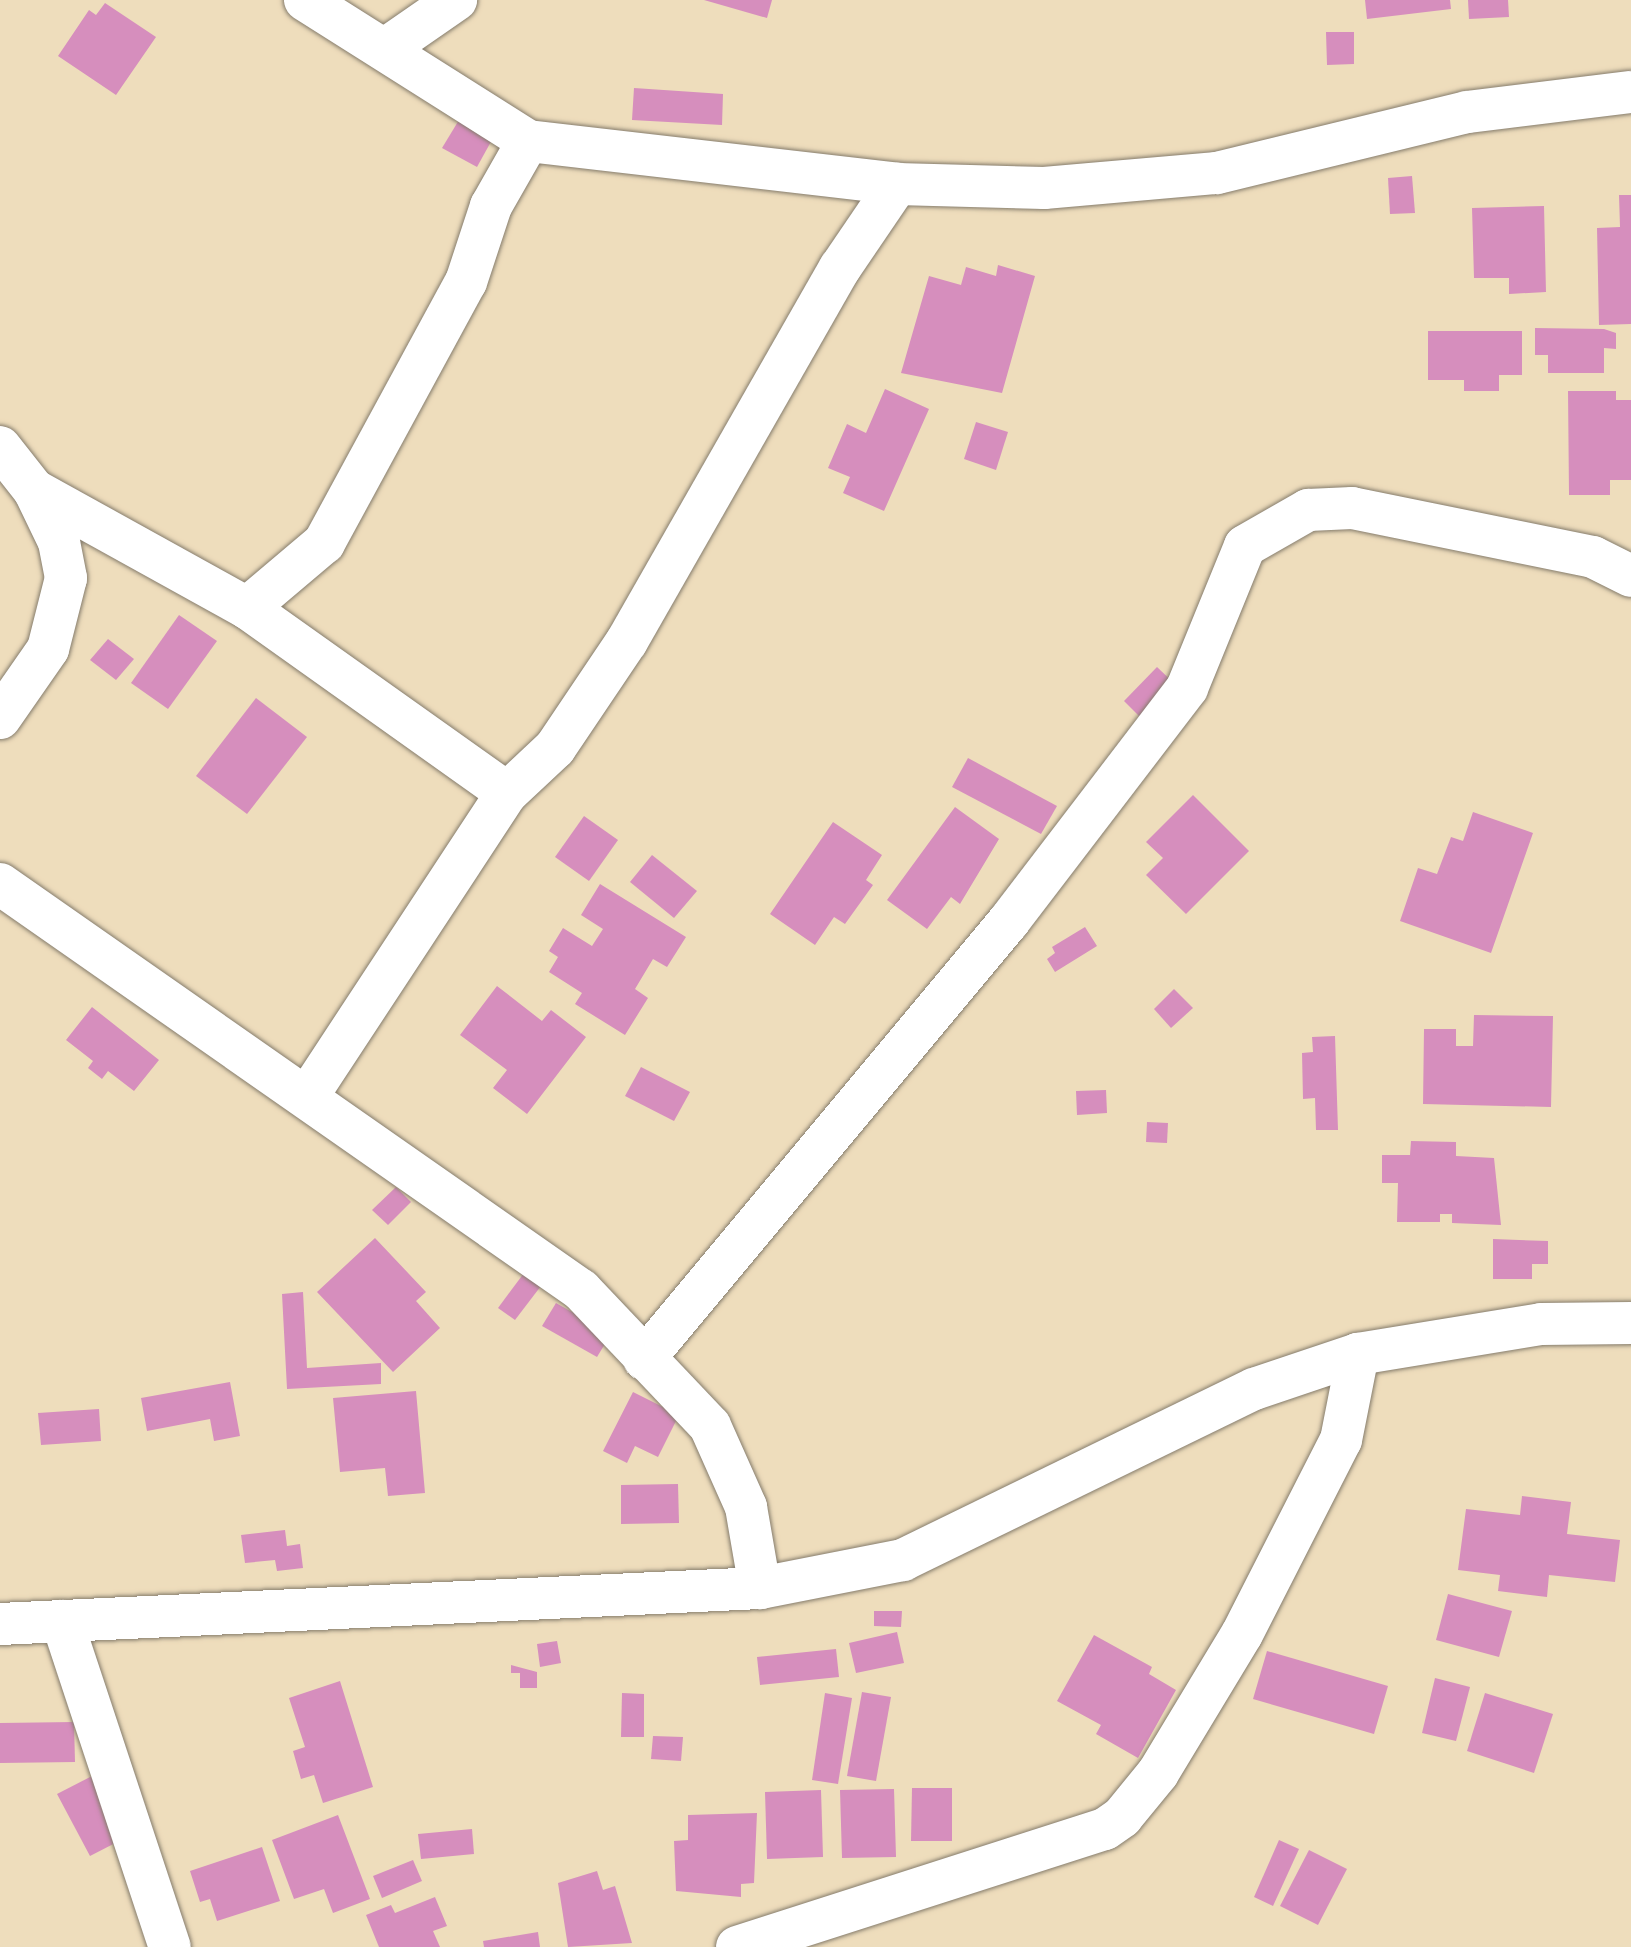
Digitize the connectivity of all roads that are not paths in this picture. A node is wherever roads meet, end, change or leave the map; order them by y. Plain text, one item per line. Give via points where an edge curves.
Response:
1 (305, 0) edge
2 (456, 0) edge
3 (388, 47) junction
4 (1631, 92) edge
5 (528, 141) junction
6 (898, 184) junction
7 (3, 444) edge
8 (34, 490) junction
9 (1631, 576) edge
10 (247, 608) junction
11 (0, 718) edge
12 (507, 793) junction
13 (0, 884) edge
14 (306, 1096) junction
15 (1631, 1323) edge
16 (1358, 1354) junction
17 (644, 1359) junction
18 (760, 1588) junction
19 (62, 1622) junction
20 (0, 1624) edge
21 (170, 1947) edge
22 (737, 1947) edge

1 - 3 street
2 - 3 street
3 - 5 street
4 - 6 street via 1467,112 1217,173 1044,188
5 - 6 street
5 - 10 street via 492,206 466,282 324,543
6 - 12 street via 840,268 627,640 554,748
7 - 8 street
8 - 10 street
8 - 11 street via 59,542 66,578 62,615 48,650
9 - 17 street via 1594,557 1352,508 1308,510 1246,546 1187,688 985,950
10 - 12 street
12 - 14 street
13 - 14 street
14 - 17 street via 581,1290
15 - 16 street via 1541,1324
16 - 18 street via 1254,1389 903,1560
16 - 22 street via 1341,1440 1287,1546 1168,1758 1122,1816 1105,1829
17 - 18 street via 710,1426 746,1507
18 - 19 street
19 - 20 street
19 - 21 street

